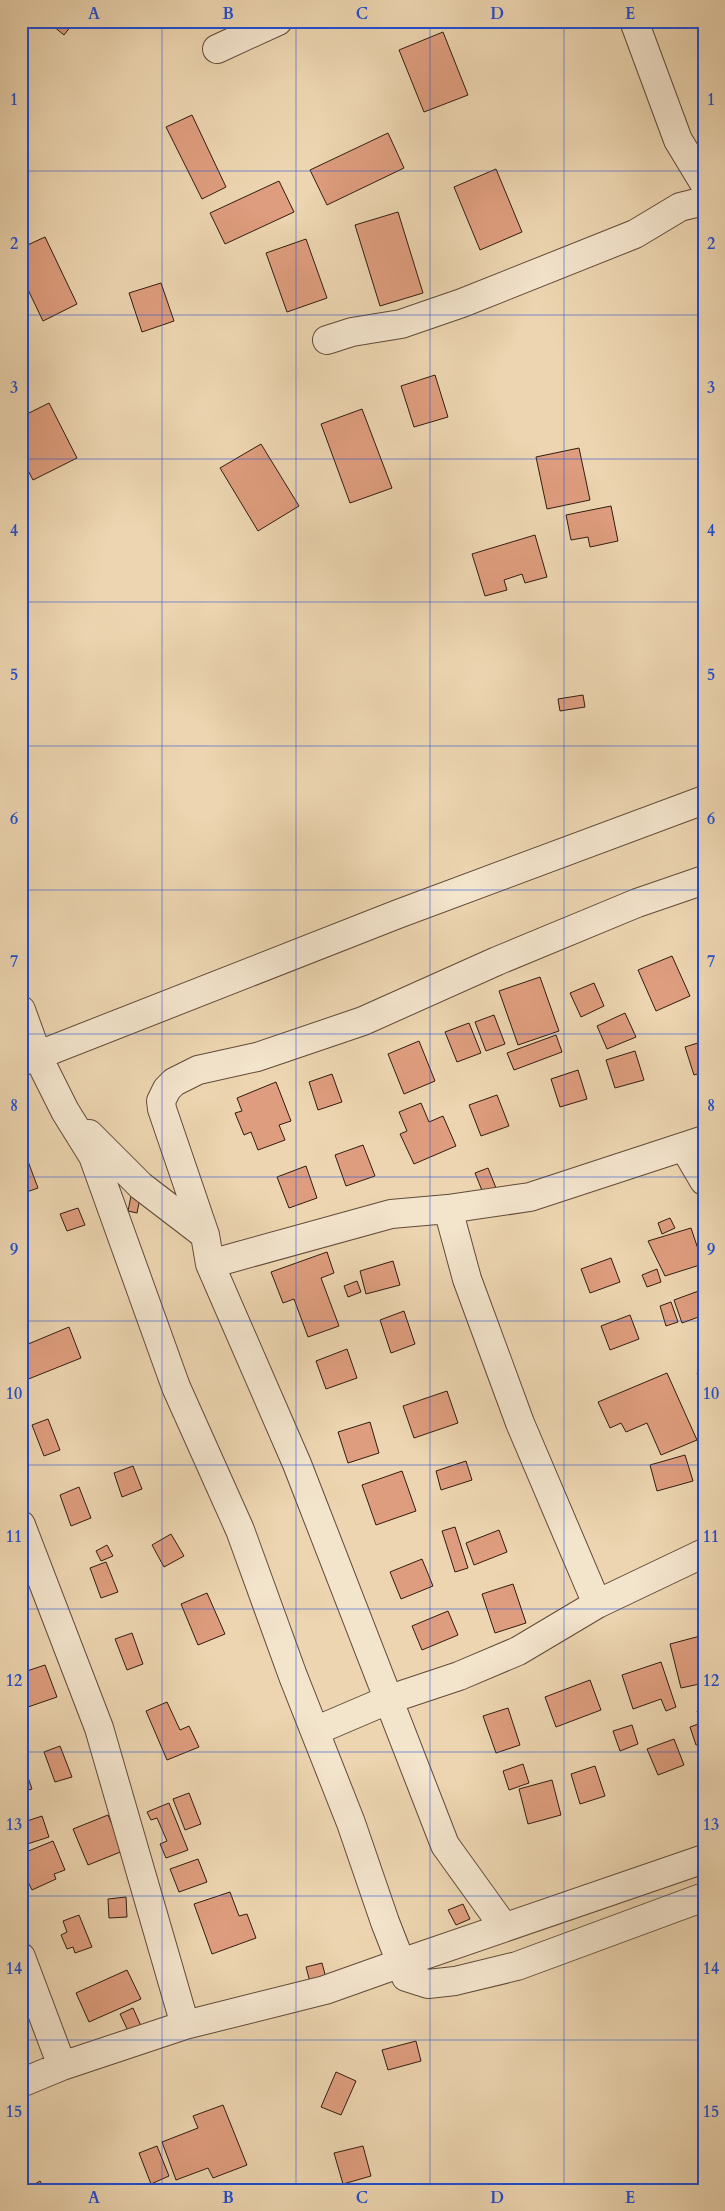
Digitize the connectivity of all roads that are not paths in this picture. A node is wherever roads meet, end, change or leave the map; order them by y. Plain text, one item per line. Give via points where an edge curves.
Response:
1 (278, 21) edge
2 (634, 21) edge
3 (217, 49) dead end
4 (704, 183) edge
5 (704, 201) edge
6 (327, 340) dead end
7 (704, 800) edge
8 (704, 880) edge
9 (21, 1010) edge
10 (30, 1059) edge
11 (65, 1111) junction
12 (694, 1144) edge
13 (704, 1181) edge
14 (448, 1209) junction
15 (205, 1235) junction
16 (210, 1264) junction
17 (21, 1525) edge
18 (704, 1553) edge
19 (597, 1604) junction
20 (390, 1700) junction
21 (314, 1731) junction
22 (704, 1859) edge
23 (704, 1897) edge
24 (504, 1927) junction
25 (21, 1957) edge
26 (401, 1962) junction
27 (186, 2025) junction
28 (62, 2066) junction
29 (21, 2083) edge

1 - 3 street
2 - 4 street via 678,140
5 - 6 street via 680,207 635,234 462,303 401,324 352,332
7 - 10 street via 398,914
8 - 15 street via 637,903 363,1020 257,1057 198,1070 174,1082 167,1089 162,1109
9 - 10 street
10 - 11 street
11 - 15 street via 141,1186
11 - 21 street via 93,1156 176,1388 240,1530
12 - 13 street
12 - 14 street via 530,1197
14 - 16 street via 391,1214
14 - 19 street via 467,1279 520,1423
15 - 16 street
16 - 20 street via 297,1464
17 - 27 street via 99,1728
18 - 19 street
19 - 20 street via 518,1651
20 - 21 street
20 - 24 street via 445,1845
21 - 26 street via 352,1823
22 - 24 street
23 - 26 street via 517,1966 455,1981 428,1984 406,1977
24 - 26 street
25 - 28 street
26 - 27 street via 325,1990
27 - 28 street
28 - 29 street

